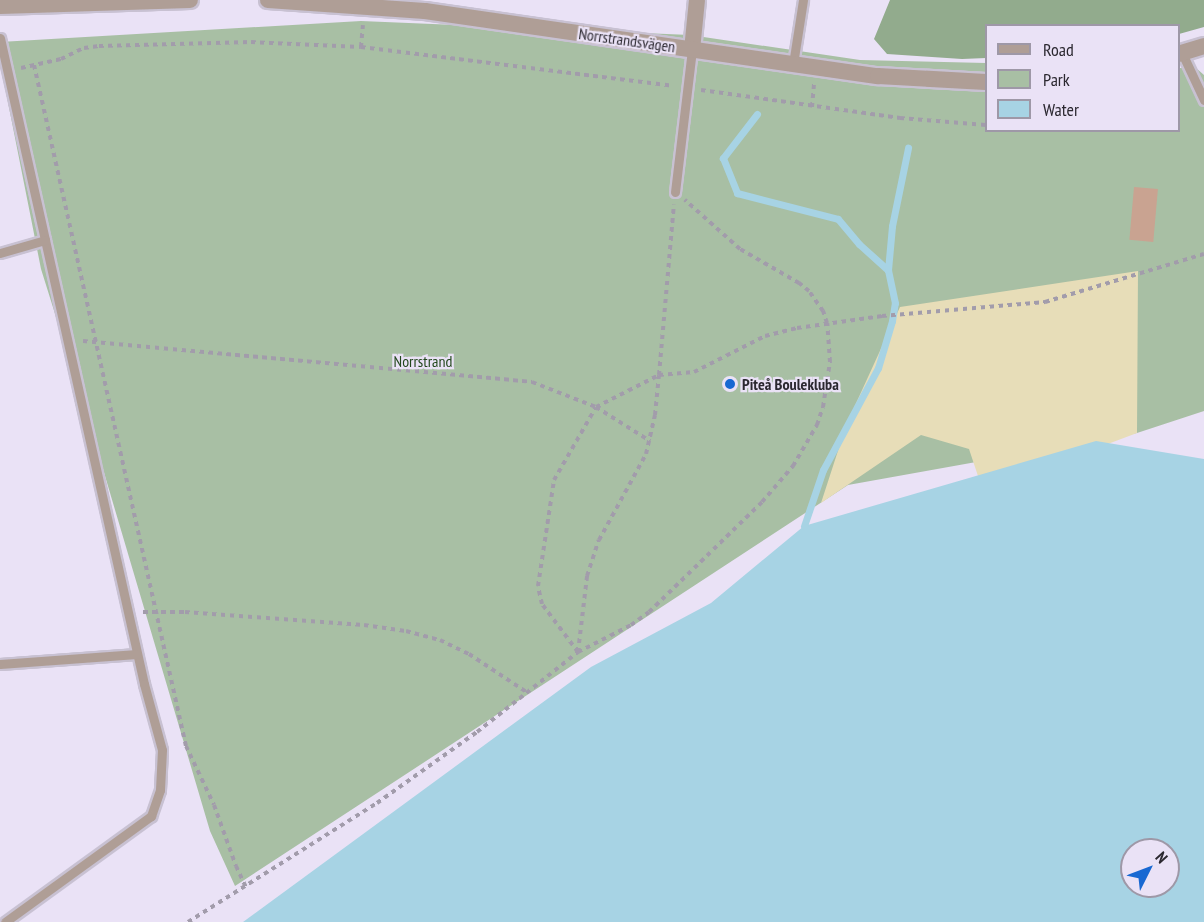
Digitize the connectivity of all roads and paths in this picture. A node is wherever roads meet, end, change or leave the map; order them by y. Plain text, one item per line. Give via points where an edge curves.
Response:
1 (190, 0) edge
2 (268, 0) edge
3 (697, 0) edge
4 (803, 0) edge
5 (0, 6) edge
6 (0, 38) edge
7 (1204, 46) edge
8 (692, 50) junction
9 (1180, 54) edge
10 (793, 64) junction
11 (34, 65) junction
12 (7, 71) junction
13 (985, 82) edge
14 (687, 88) junction
15 (1204, 100) edge
16 (985, 125) edge
17 (675, 192) junction
18 (45, 240) junction
19 (0, 253) edge
20 (1204, 254) edge
21 (827, 323) junction
22 (67, 340) junction
23 (96, 342) junction
24 (659, 375) junction
25 (596, 407) junction
26 (650, 441) junction
27 (156, 610) junction
28 (128, 616) junction
29 (578, 652) junction
30 (137, 654) junction
31 (0, 664) edge
32 (528, 693) junction
33 (246, 887) junction
34 (5, 922) edge
35 (188, 922) edge

1 - 5 street
2 - 8 street, Norrstrandsvägen via 425,11
3 - 8 street
4 - 10 lane
6 - 12 lane
7 - 9 street
8 - 10 street, Norrstrandsvägen
8 - 14 lane
9 - 15 lane
10 - 13 street, Norrstrandsvägen via 878,76
11 - 12 path
11 - 14 path via 99,46 251,42 361,47
11 - 23 path
12 - 18 lane
14 - 16 path via 900,118
14 - 17 lane
17 - 21 path via 740,249 809,291
17 - 24 path
18 - 19 lane
18 - 22 lane
20 - 21 path via 1045,302
21 - 24 path via 765,336 694,372
21 - 29 path via 830,362 823,407 818,425 793,466 663,601 632,625
22 - 23 path
22 - 28 lane
23 - 25 path via 532,382
23 - 27 path
24 - 25 path
24 - 26 path
25 - 26 path
25 - 29 path via 554,480 538,586 542,604
26 - 29 path via 595,551 584,593
27 - 28 path
27 - 32 path via 406,631 440,640 469,654
27 - 33 path via 186,746
28 - 30 lane
29 - 32 path
30 - 31 lane
30 - 34 lane via 162,750 160,790 151,816
32 - 33 path via 376,803
33 - 35 path

